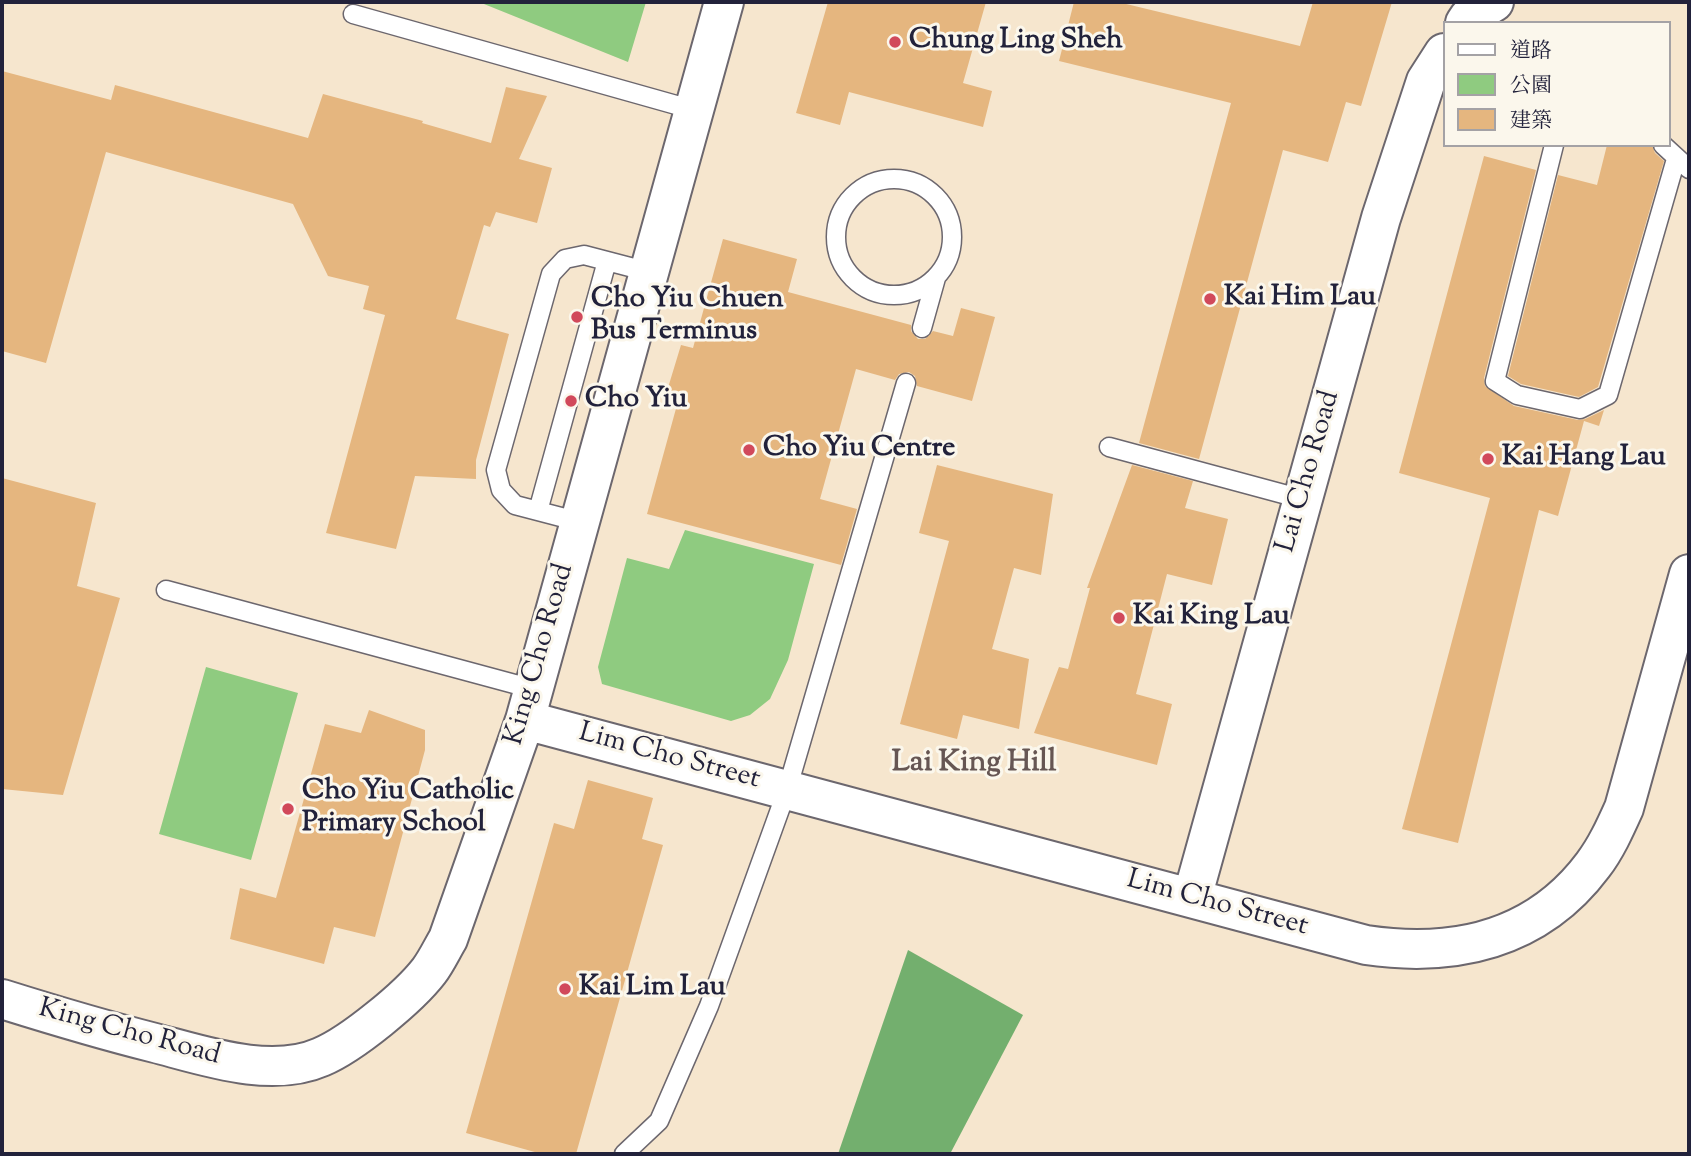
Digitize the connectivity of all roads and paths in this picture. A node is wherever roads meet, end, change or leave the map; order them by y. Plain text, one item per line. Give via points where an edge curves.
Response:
1 (724, 2) edge
2 (353, 14) dead end
3 (1442, 56) edge
4 (694, 110) junction
5 (1554, 147) edge
6 (1665, 147) edge
7 (1683, 164) edge
8 (607, 261) junction
9 (649, 272) junction
10 (936, 278) junction
11 (922, 328) dead end
12 (906, 383) dead end
13 (1109, 447) dead end
14 (1302, 499) junction
15 (538, 511) junction
16 (580, 522) junction
17 (1689, 574) edge
18 (166, 590) dead end
19 (529, 705) junction
20 (788, 790) junction
21 (1192, 898) junction
22 (2, 999) edge
23 (624, 1154) edge

1 - 4 street, King Cho Road
2 - 4 lane
3 - 14 street, Lai Cho Road via 1426,81 1381,218
4 - 9 street, King Cho Road
5 - 7 lane via 1495,381 1517,395 1580,409 1608,395
6 - 7 lane
8 - 9 lane
8 - 15 lane
8 - 15 lane via 584,255 565,259 551,274 496,470 501,490 515,505
9 - 16 street, King Cho Road
10 - 10 lane via 920,290 901,295 864,287 849,274 839,257 836,236 850,200 864,188 899,178 933,193 952,225 947,263
10 - 11 lane
12 - 20 lane
13 - 14 lane
14 - 21 street, Lai Cho Road
15 - 16 lane
16 - 19 street, King Cho Road
17 - 21 street, Lim Cho Street via 1624,808 1594,864 1550,908 1485,940 1401,950 1366,945
18 - 19 lane
19 - 20 street, Lim Cho Street
19 - 22 street, King Cho Road via 448,939 429,971 397,1002 321,1058 267,1067 242,1064 81,1025
20 - 21 street, Lim Cho Street
20 - 23 lane via 709,1006 659,1121

